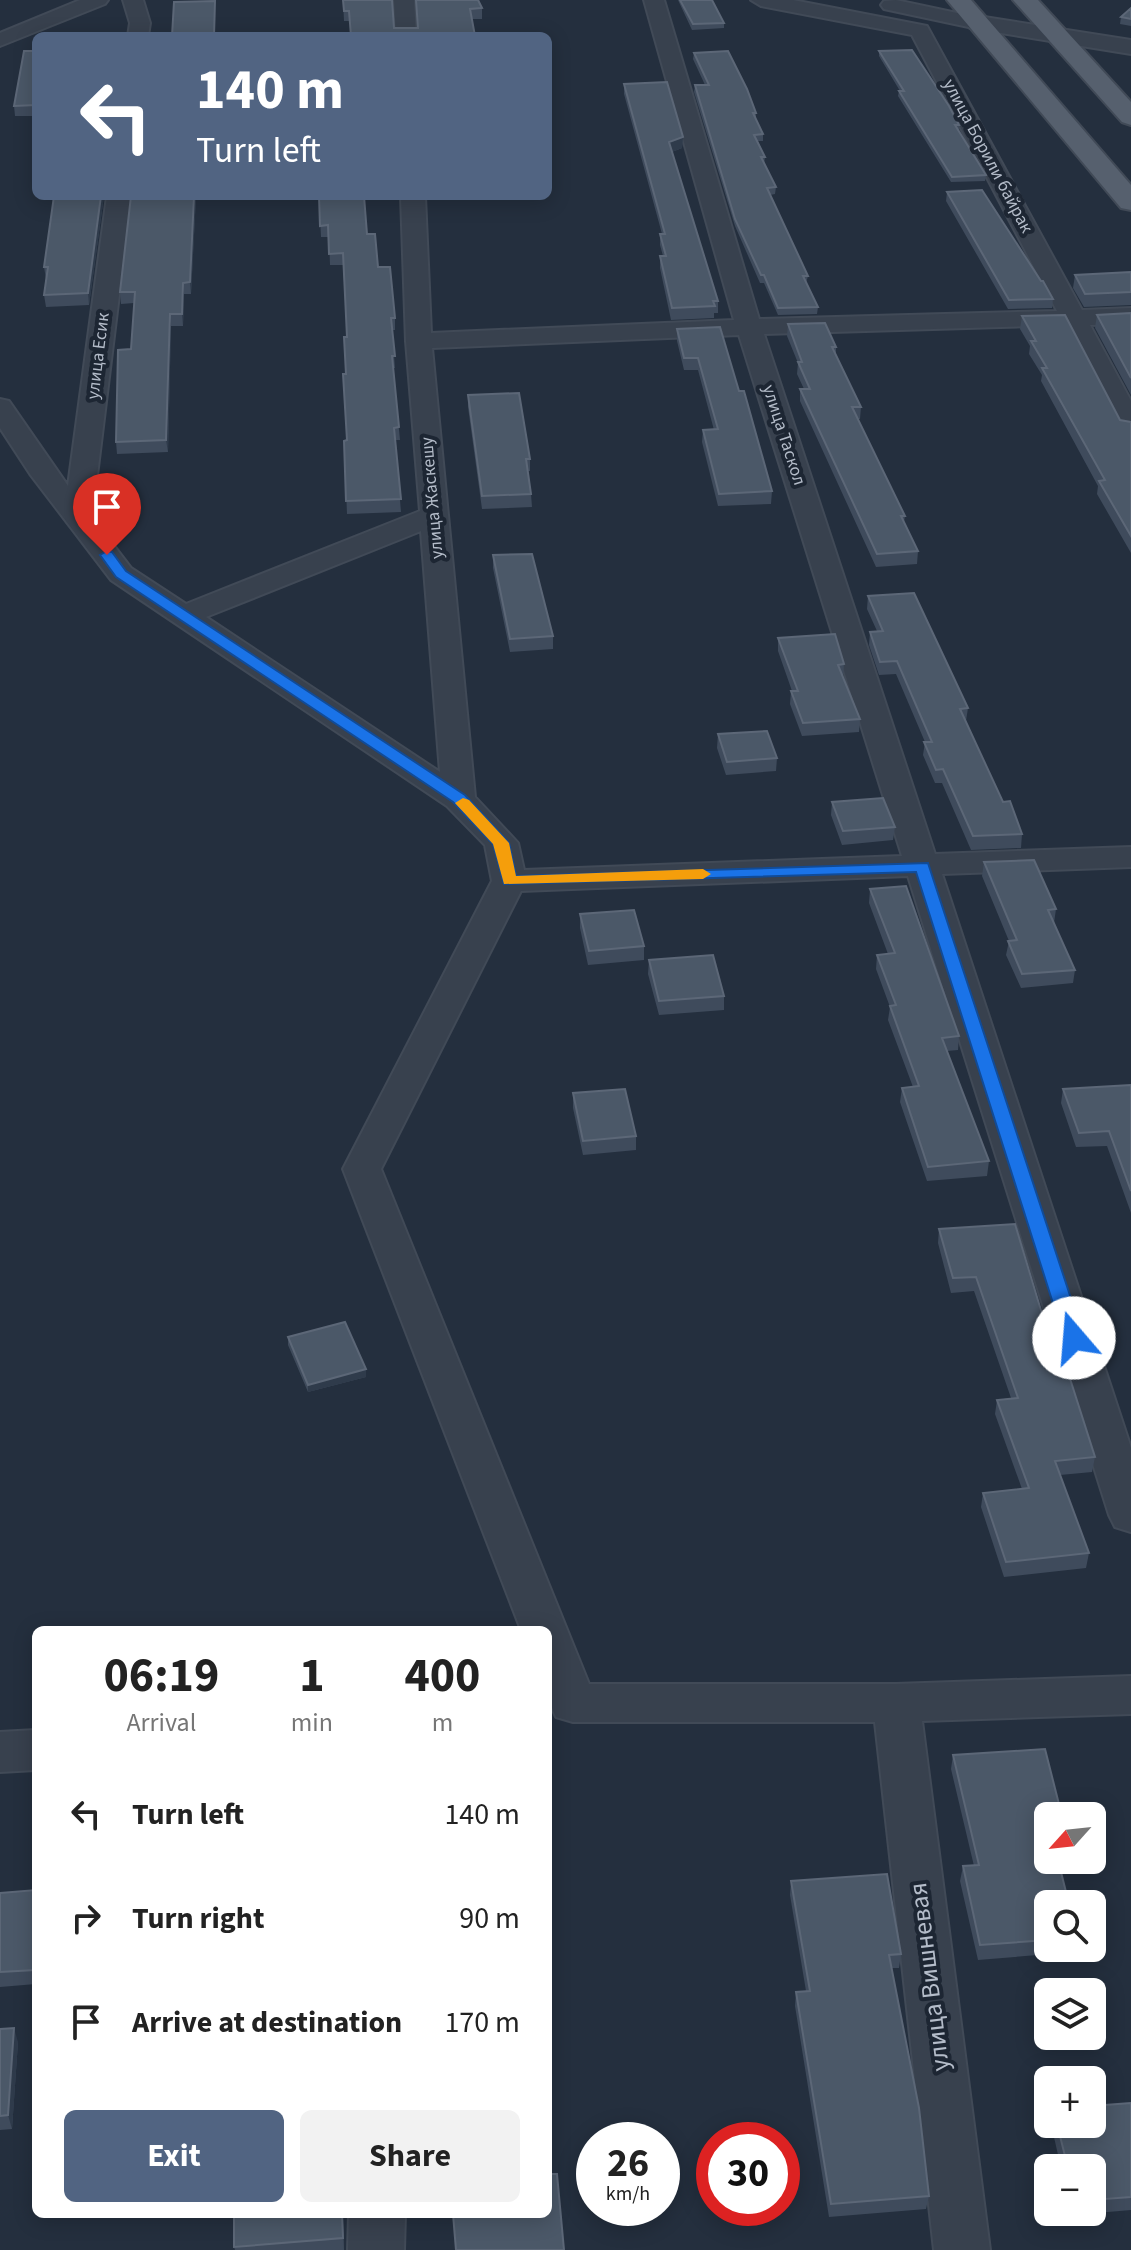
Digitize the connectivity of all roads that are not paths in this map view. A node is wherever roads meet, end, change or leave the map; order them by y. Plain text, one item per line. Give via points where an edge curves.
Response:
1 (98, 0) edge
2 (133, 0) edge
3 (404, 0) edge
4 (654, 0) edge
5 (761, 0) edge
6 (867, 0) edge
7 (959, 0) edge
8 (1025, 0) edge
9 (978, 23) junction
10 (139, 32) edge
11 (406, 32) edge
12 (1055, 33) junction
13 (0, 40) edge
14 (1131, 47) edge
15 (1131, 117) edge
16 (118, 200) edge
17 (413, 200) edge
18 (1131, 202) edge
19 (1131, 316) edge
20 (1076, 319) junction
21 (749, 327) junction
22 (419, 341) junction
23 (0, 407) edge
24 (1131, 426) edge
25 (433, 516) junction
26 (78, 517) junction
27 (184, 615) junction
28 (459, 799) junction
29 (1131, 857) edge
30 (922, 867) junction
31 (509, 881) junction
32 (1131, 1515) edge
33 (542, 1626) edge
34 (552, 1659) edge
35 (1131, 1695) edge
36 (896, 1703) junction
37 (561, 1705) edge
38 (32, 1750) edge
39 (0, 1752) edge
40 (377, 2218) edge
41 (376, 2250) edge
42 (962, 2250) edge

1 - 13 street
2 - 10 street
3 - 11 street
4 - 21 street, улица Таскол
5 - 20 street, улица Борили байрак via 920,30
6 - 9 street
7 - 9 main road
8 - 12 main road
9 - 12 street
9 - 18 main road
12 - 14 street
12 - 15 main road
16 - 26 street, улица Есик
17 - 22 street, улица Жаскешу
19 - 20 street
20 - 21 street
20 - 24 street, улица Борили байрак
21 - 22 street
21 - 30 street, улица Таскол
22 - 25 street, улица Жаскешу
23 - 26 street
25 - 27 street
25 - 28 street, улица Жаскешу
26 - 27 street via 121,574
27 - 28 street
28 - 31 street via 501,843
29 - 30 street
30 - 31 street
30 - 32 street, улица Таскол
31 - 33 street via 362,1169
34 - 37 street
35 - 36 street
36 - 37 street
36 - 42 street, улица Вишневая
38 - 39 street
40 - 41 street

